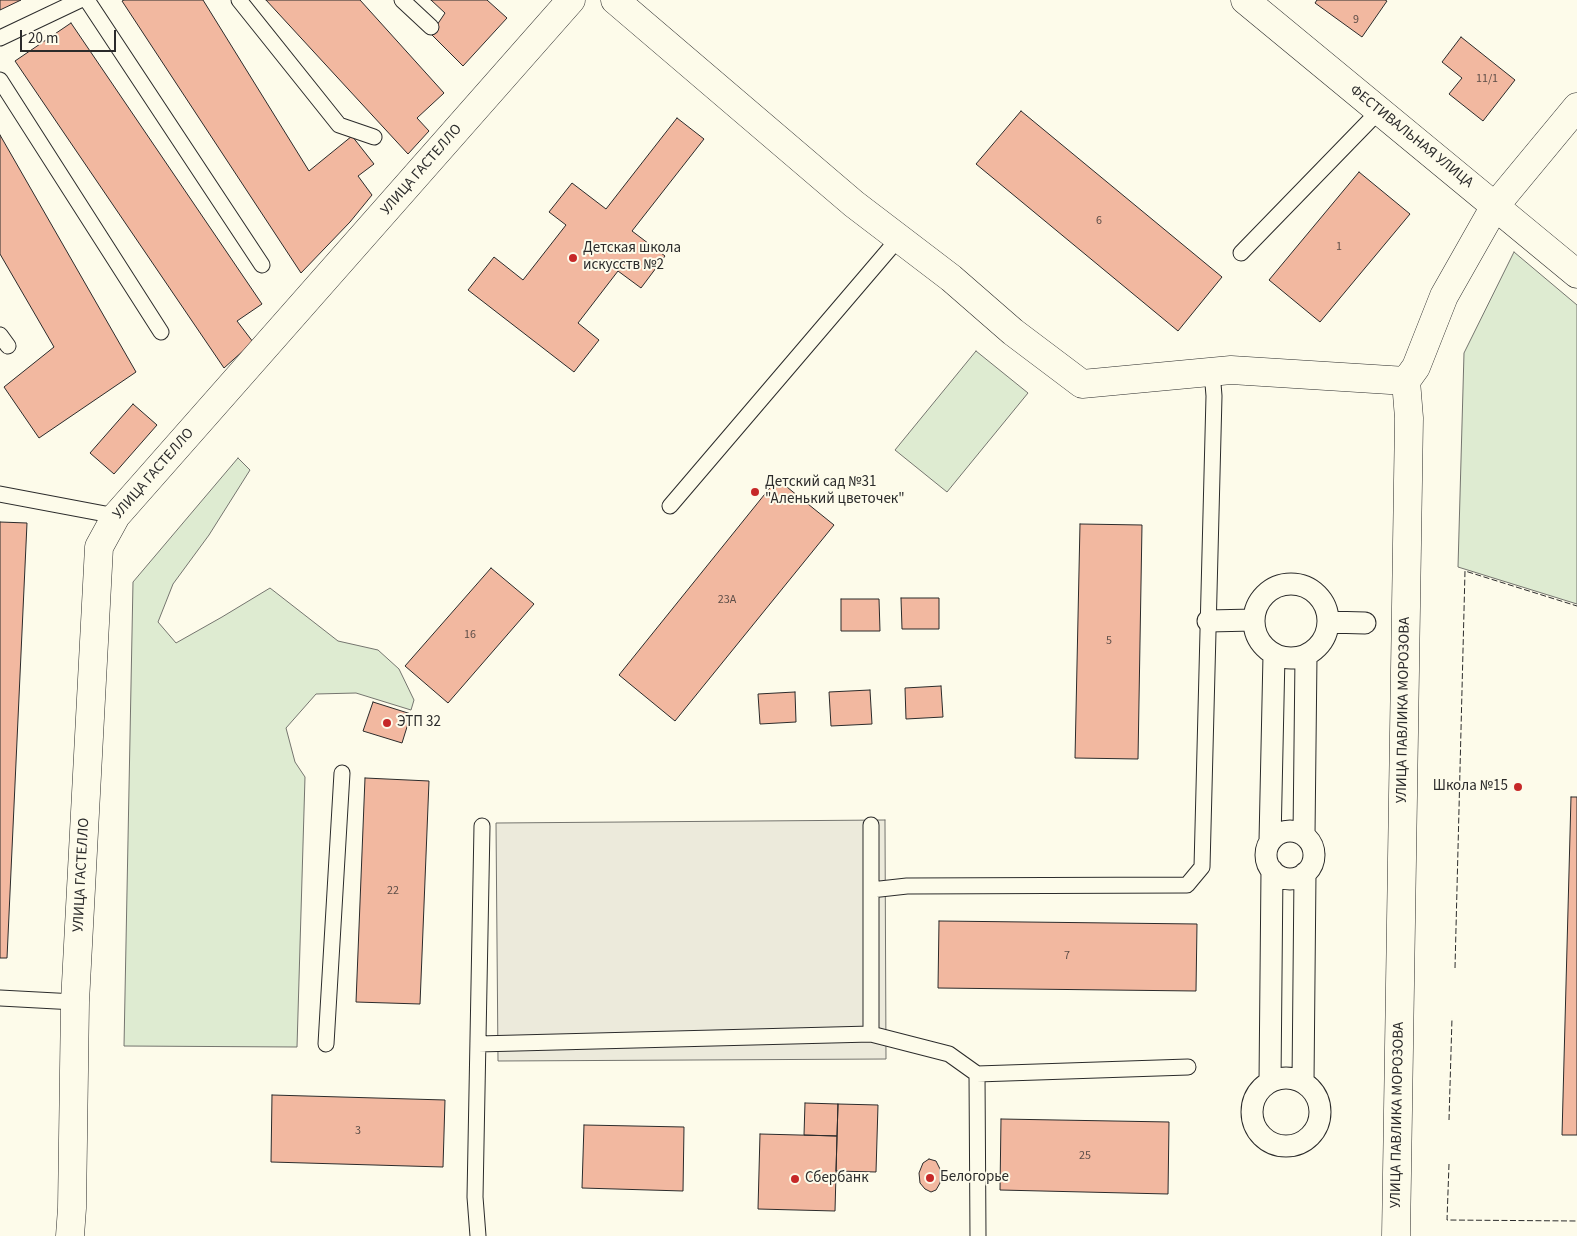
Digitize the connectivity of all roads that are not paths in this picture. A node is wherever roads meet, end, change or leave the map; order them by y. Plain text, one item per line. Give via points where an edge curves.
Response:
1 (80, 0) edge
2 (87, 0) edge
3 (239, 0) edge
4 (402, 0) edge
5 (615, 0) edge
6 (1245, 0) edge
7 (569, 1) edge
8 (431, 27) dead end
9 (0, 38) edge
10 (0, 80) edge
11 (1577, 107) edge
12 (1379, 110) junction
13 (374, 137) dead end
14 (1495, 206) junction
15 (898, 239) junction
16 (1241, 253) dead end
17 (262, 265) dead end
18 (1577, 274) edge
19 (161, 332) dead end
20 (1212, 371) junction
21 (1406, 381) junction
22 (0, 494) edge
23 (670, 506) dead end
24 (116, 516) junction
25 (1254, 620) junction
26 (1208, 621) junction
27 (1328, 622) junction
28 (1365, 623) dead end
29 (1274, 655) junction
30 (1306, 656) junction
31 (342, 773) dead end
32 (871, 825) dead end
33 (482, 826) dead end
34 (1304, 836) junction
35 (1270, 841) junction
36 (1272, 870) junction
37 (1305, 872) junction
38 (870, 890) junction
39 (0, 998) edge
40 (75, 1002) junction
41 (871, 1034) junction
42 (326, 1044) dead end
43 (478, 1044) junction
44 (1188, 1067) dead end
45 (977, 1074) junction
46 (1270, 1082) junction
47 (1303, 1082) junction
48 (70, 1236) edge
49 (478, 1236) edge
50 (978, 1236) edge
51 (1396, 1236) edge

1 - 9 lane
2 - 17 lane
3 - 13 lane via 339,125
4 - 8 lane
5 - 15 street
6 - 12 street, ФЕСТИВАЛЬНАЯ УЛИЦА
7 - 24 street, УЛИЦА ГАСТЕЛЛО
10 - 19 lane
11 - 14 street
12 - 14 street, ФЕСТИВАЛЬНАЯ УЛИЦА
12 - 16 lane
14 - 18 street, ФЕСТИВАЛЬНАЯ УЛИЦА
14 - 21 street via 1444,296 1416,368
15 - 20 street via 1082,384
15 - 23 lane
20 - 21 street
20 - 26 lane
21 - 51 street, УЛИЦА ПАВЛИКА МОРОЗОВА via 1409,418
22 - 24 lane
24 - 40 street, УЛИЦА ГАСТЕЛЛО via 99,547
25 - 26 street
25 - 27 street via 1262,597 1276,587 1292,584 1309,588 1321,599
25 - 29 street via 1254,629 1261,644
26 - 38 lane via 1202,867 1187,886 907,886
27 - 28 street
27 - 30 street via 1328,631 1320,646
29 - 30 street via 1290,659
29 - 35 street
30 - 34 street
31 - 42 lane
32 - 38 lane
33 - 43 lane
34 - 35 street via 1286,831
34 - 37 street via 1314,851 1313,860
35 - 36 street via 1266,859
36 - 37 street via 1284,878 1294,878
36 - 46 street
37 - 47 street
38 - 41 lane
39 - 40 lane
40 - 48 street, УЛИЦА ГАСТЕЛЛО
41 - 43 lane
41 - 45 lane via 949,1054
43 - 49 lane via 475,1197
44 - 45 lane
45 - 50 lane
46 - 47 street via 1279,1078
46 - 47 street via 1255,1098 1252,1108 1256,1128 1272,1142 1293,1145 1311,1134 1320,1115 1316,1094

